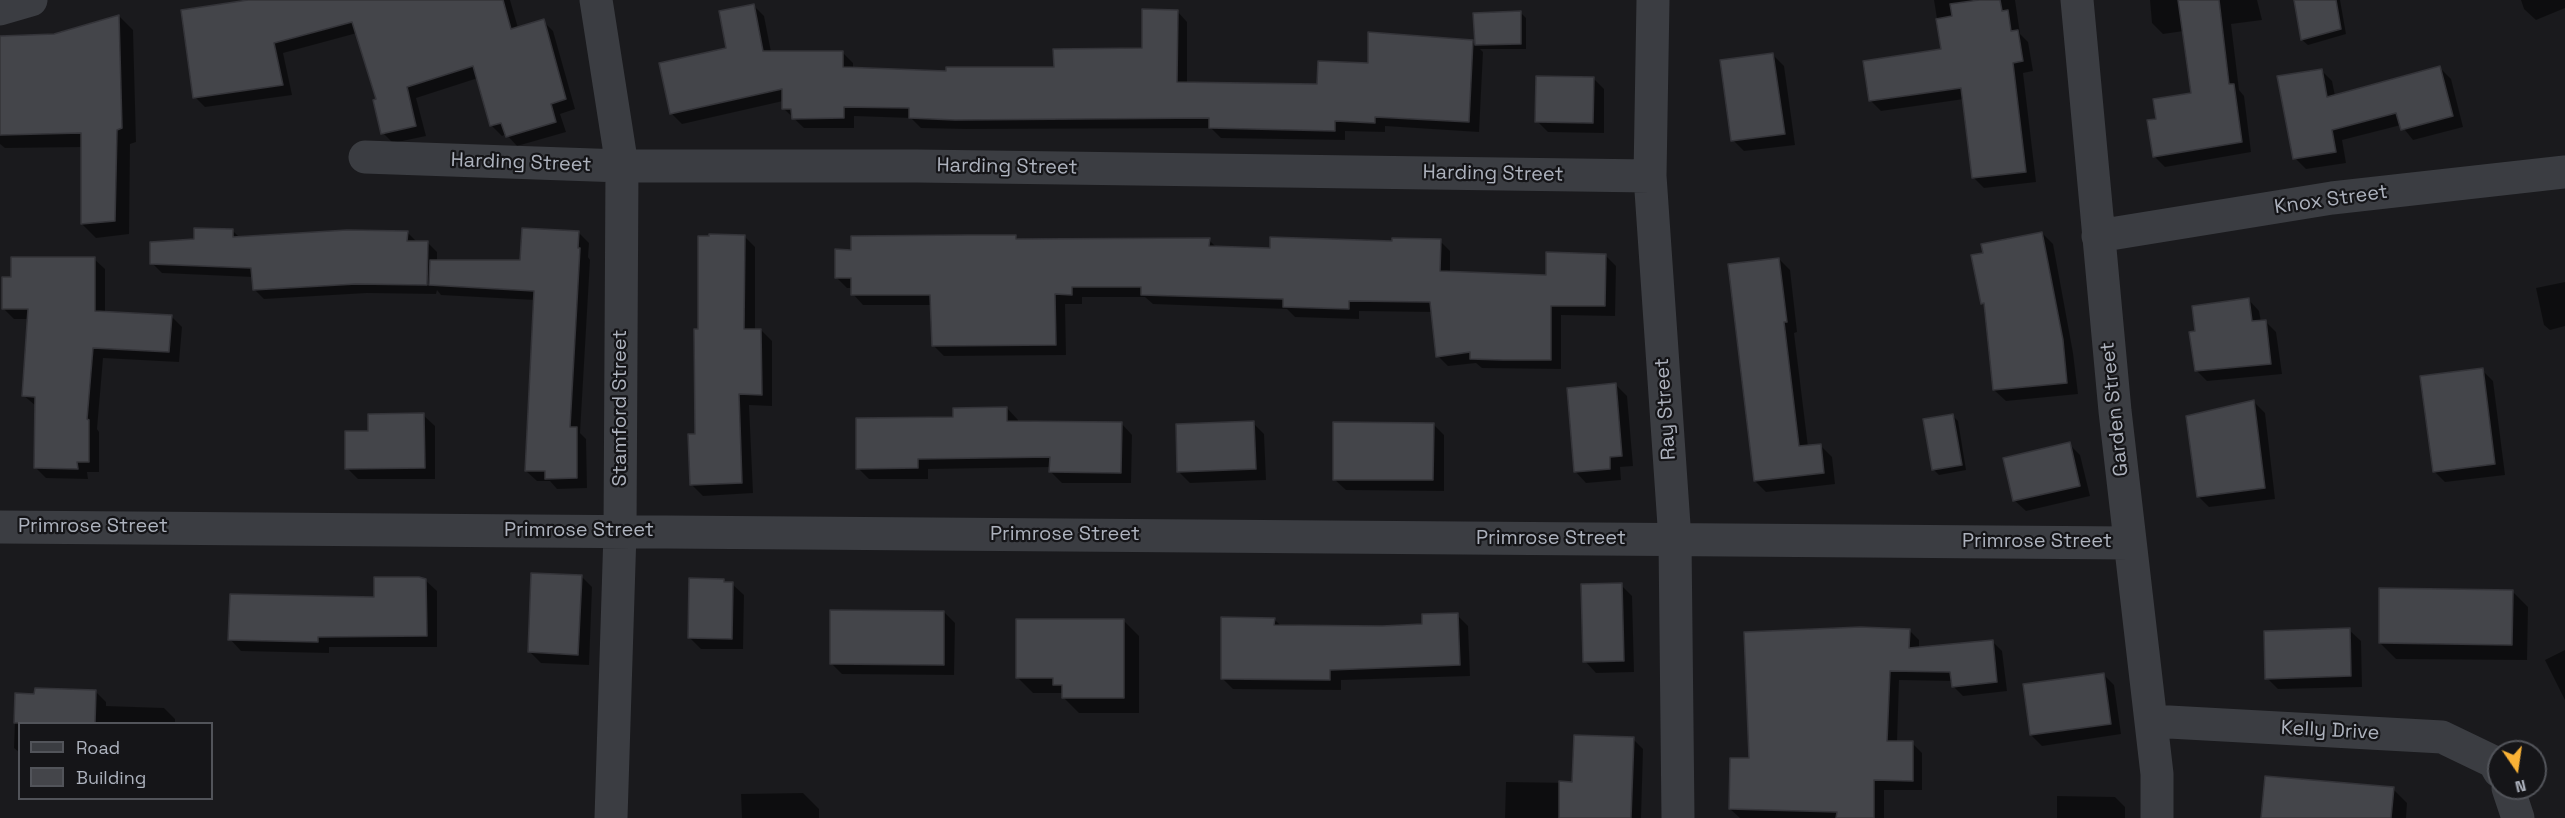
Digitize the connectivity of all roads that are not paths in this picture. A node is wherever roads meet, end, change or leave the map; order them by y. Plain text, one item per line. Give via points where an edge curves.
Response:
1 (31, 0) edge
2 (596, 0) edge
3 (1653, 0) edge
4 (2077, 0) edge
5 (0, 9) edge
6 (365, 157) dead end
7 (622, 166) junction
8 (2565, 172) edge
9 (1650, 176) junction
10 (2098, 236) junction
11 (0, 527) edge
12 (620, 532) junction
13 (1675, 540) junction
14 (2130, 543) junction
15 (2151, 721) junction
16 (2487, 759) edge
17 (2512, 800) edge
18 (611, 818) edge
19 (1678, 818) edge
20 (2157, 818) edge
21 (2518, 818) edge

1 - 5 street
2 - 7 street, Stamford Street
3 - 9 street, Ray Street
4 - 10 street, Garden Street
6 - 7 street, Harding Street
7 - 9 street, Harding Street
7 - 12 street, Stamford Street
8 - 10 street, Knox Street via 2332,198
9 - 13 street, Ray Street
10 - 14 street, Garden Street
11 - 12 street, Primrose Street
12 - 13 street, Primrose Street
12 - 18 street, Stamford Street
13 - 14 street, Primrose Street
13 - 19 street, Ray Street
14 - 15 street, Garden Street
15 - 16 street, Kelly Drive via 2442,737
15 - 20 street, Garden Street
17 - 21 street

